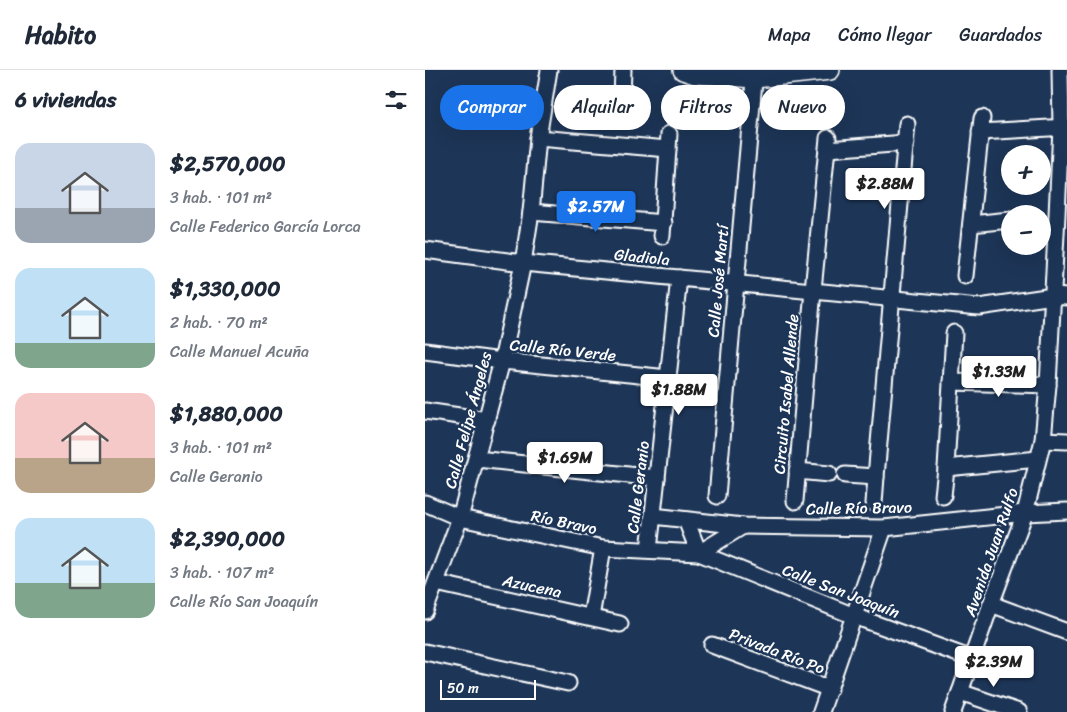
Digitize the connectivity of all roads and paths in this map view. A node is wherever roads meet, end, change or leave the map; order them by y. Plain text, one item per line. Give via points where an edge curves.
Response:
1 (549, 70) edge
2 (623, 70) edge
3 (683, 70) edge
4 (830, 70) edge
5 (1060, 70) edge
6 (755, 74) edge
7 (622, 85) edge
8 (907, 124) dead end
9 (1064, 127) edge
10 (538, 138) junction
11 (906, 142) junction
12 (531, 212) junction
13 (1056, 215) edge
14 (1001, 221) edge
15 (971, 224) junction
16 (425, 250) edge
17 (523, 263) junction
18 (965, 276) dead end
19 (679, 278) junction
20 (736, 283) junction
21 (813, 290) junction
22 (1060, 296) edge
23 (892, 299) junction
24 (954, 333) dead end
25 (425, 350) edge
26 (502, 361) junction
27 (668, 378) junction
28 (951, 382) junction
29 (1048, 385) junction
30 (425, 411) edge
31 (487, 420) junction
32 (1043, 440) junction
33 (1067, 440) edge
34 (477, 459) junction
35 (1038, 460) junction
36 (946, 468) junction
37 (797, 471) junction
38 (829, 474) dead end
39 (845, 476) dead end
40 (876, 477) junction
41 (657, 478) junction
42 (717, 496) dead end
43 (943, 496) dead end
44 (795, 501) dead end
45 (425, 503) edge
46 (874, 503) dead end
47 (1067, 511) edge
48 (1025, 513) junction
49 (653, 516) junction
50 (460, 518) junction
51 (686, 520) junction
52 (743, 526) junction
53 (884, 528) junction
54 (603, 548) junction
55 (649, 550) junction
56 (699, 553) junction
57 (436, 583) junction
58 (991, 604) junction
59 (425, 611) edge
60 (854, 616) junction
61 (591, 617) junction
62 (620, 624) dead end
63 (1067, 632) edge
64 (712, 645) dead end
65 (425, 652) edge
66 (972, 659) junction
67 (568, 683) dead end
68 (830, 689) junction
69 (960, 692) junction
70 (821, 712) edge
71 (953, 712) edge
72 (1019, 712) edge

1 - 10 street, Calle Felipe Ángeles
2 - 7 street
3 - 6 street via 695,74
4 - 6 street
5 - 9 street, Avenida Juan Rulfo
6 - 20 street, Calle José Martí
8 - 11 street
9 - 13 street, Avenida Juan Rulfo
9 - 15 street via 981,125
10 - 12 street, Calle Felipe Ángeles
10 - 12 street via 669,141 663,230
11 - 21 street, Circuito Isabel Allende via 828,144
11 - 23 street
12 - 17 street, Calle Felipe Ángeles
13 - 22 street, Avenida Juan Rulfo
14 - 15 street
15 - 18 street
16 - 17 street, Gladiola
17 - 19 street, Gladiola
17 - 26 street, Calle Felipe Ángeles
19 - 20 street, Gladiola
19 - 27 street, Calle Geranio
20 - 21 street, Gladiola
20 - 42 street, Calle José Martí
21 - 23 street, Gladiola
21 - 37 street, Circuito Isabel Allende
22 - 23 street, Gladiola via 979,306
22 - 29 street, Avenida Juan Rulfo
23 - 40 street
24 - 28 street
25 - 26 street, Calle Río Verde
26 - 27 street, Calle Río Verde
26 - 31 street, Calle Felipe Ángeles
27 - 41 street, Calle Geranio
28 - 29 street
28 - 36 street
29 - 32 street, Avenida Juan Rulfo
30 - 31 street
31 - 34 street, Calle Felipe Ángeles
32 - 33 street
32 - 35 street, Avenida Juan Rulfo
34 - 41 street
34 - 50 street, Calle Felipe Ángeles
35 - 36 street
35 - 48 street, Avenida Juan Rulfo
36 - 43 street
37 - 38 street
37 - 44 street, Circuito Isabel Allende
39 - 40 street
40 - 46 street
41 - 49 street, Calle Geranio
45 - 50 street, Río Bravo
47 - 48 street, Calle Río Bravo
48 - 53 street, Calle Río Bravo
48 - 58 street, Avenida Juan Rulfo
49 - 51 street, Calle Río Bravo
49 - 55 street, Calle Geranio
50 - 54 street, Río Bravo
50 - 57 street, Calle Felipe Ángeles
51 - 52 street, Calle Río Bravo
51 - 56 street
52 - 53 street, Calle Río Bravo
52 - 56 street
53 - 60 street
54 - 55 street, Río Bravo
54 - 61 street
55 - 56 street, Río Bravo
56 - 60 street, Calle San Joaquín
57 - 59 street, Calle Felipe Ángeles
57 - 61 street, Azucena
58 - 63 street
58 - 66 street, Avenida Juan Rulfo
60 - 66 street, Calle San Joaquín
60 - 68 street
61 - 62 street, Azucena
64 - 68 street, Privada Río Po
65 - 67 street
66 - 69 street, Avenida Juan Rulfo
68 - 70 street
69 - 71 street, Avenida Juan Rulfo
69 - 72 street

